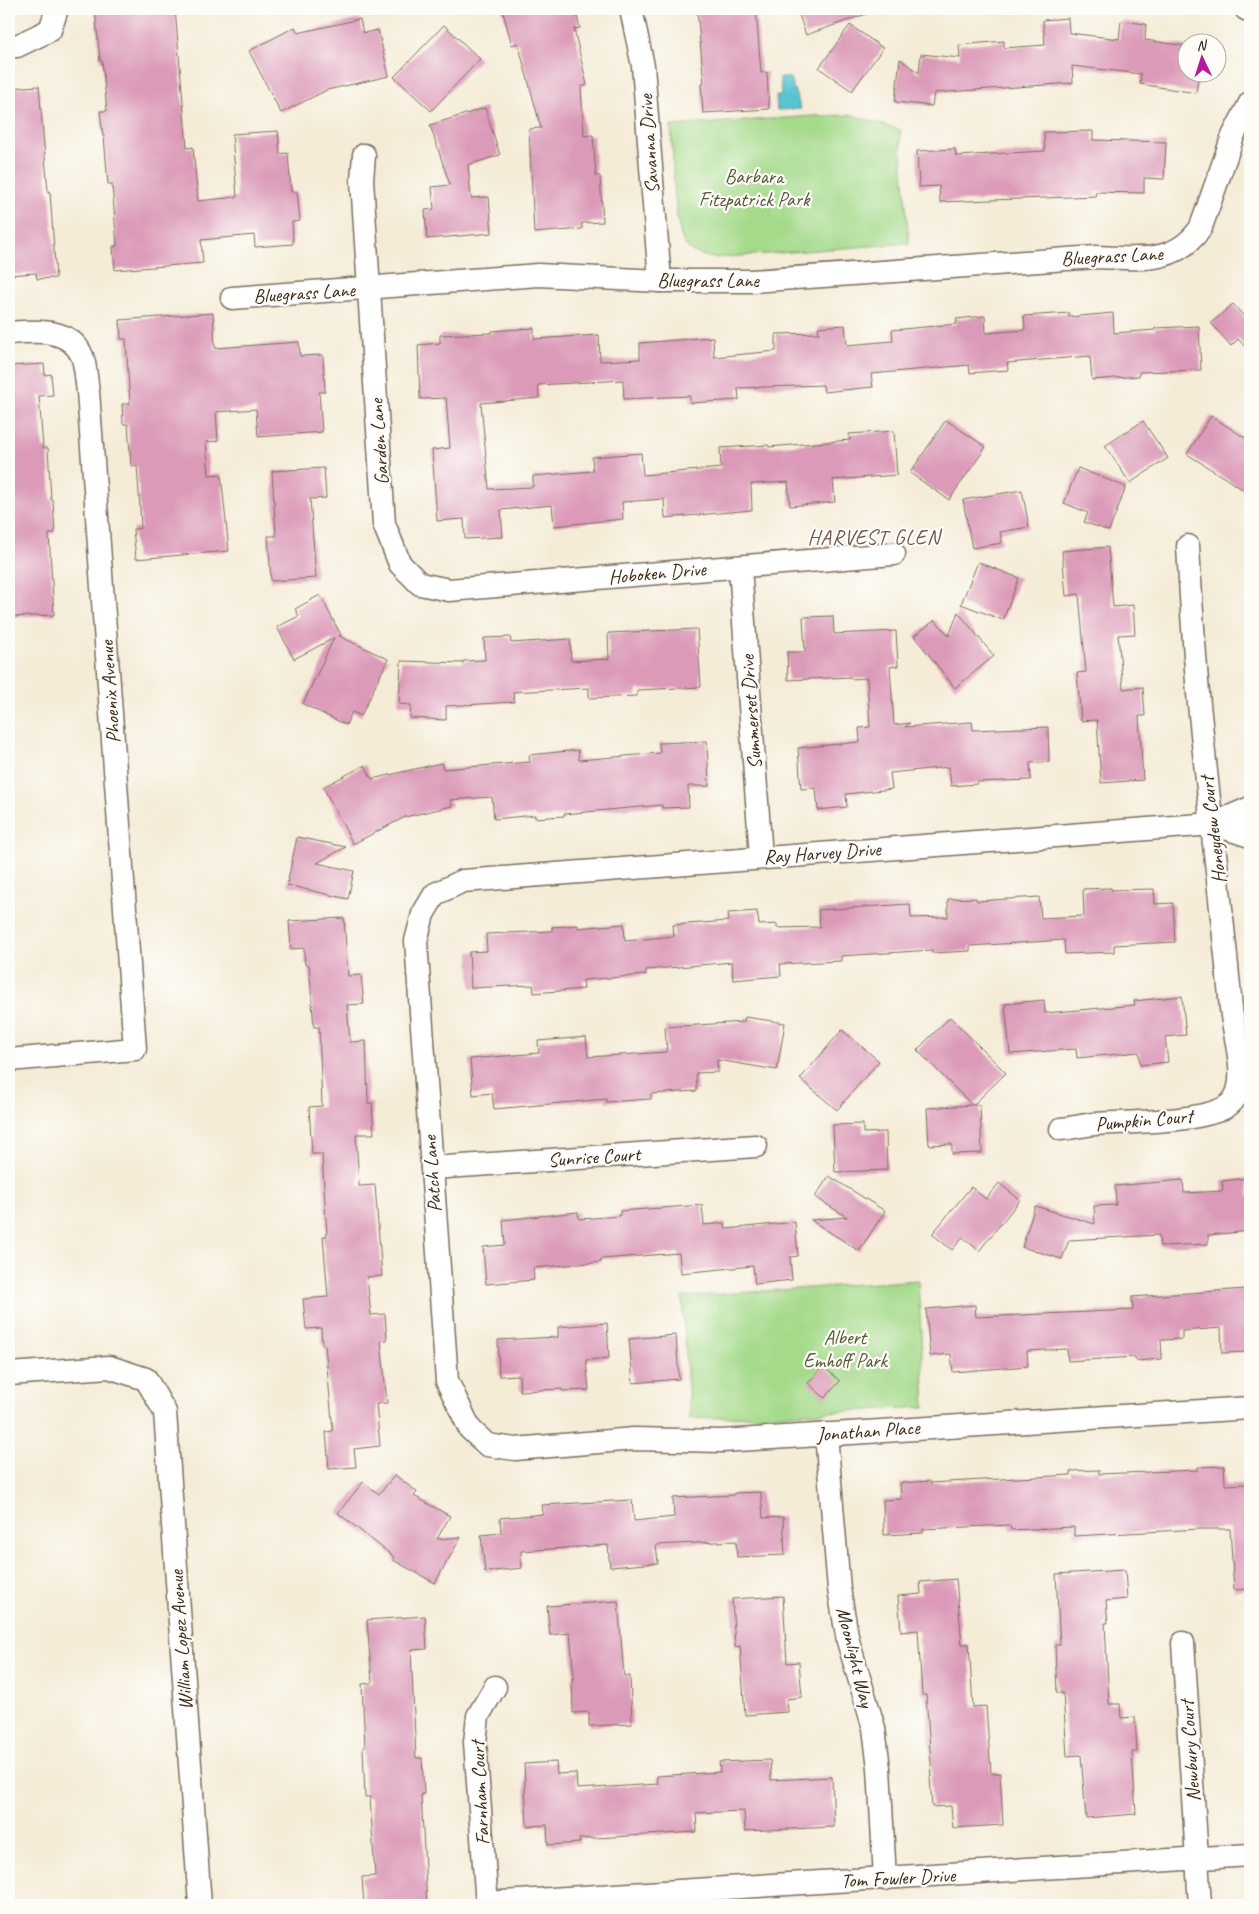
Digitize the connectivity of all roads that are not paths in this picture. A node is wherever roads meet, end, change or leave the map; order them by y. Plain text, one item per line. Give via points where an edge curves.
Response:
1 (57, 9) edge
2 (631, 9) edge
3 (1246, 9) edge
4 (1250, 11) edge
5 (9, 46) edge
6 (1250, 103) edge
7 (364, 156) dead end
8 (660, 281) junction
9 (368, 289) junction
10 (232, 298) dead end
11 (9, 333) edge
12 (1188, 546) dead end
13 (894, 554) dead end
14 (740, 567) junction
15 (420, 584) joint
16 (1250, 808) edge
17 (1212, 824) junction
18 (1250, 836) edge
19 (761, 857) junction
20 (435, 894) joint
21 (9, 1060) edge
22 (1226, 1108) joint
23 (1061, 1129) dead end
24 (756, 1146) dead end
25 (432, 1168) junction
26 (9, 1374) edge
27 (1250, 1408) edge
28 (826, 1434) junction
29 (487, 1445) joint
30 (1183, 1643) dead end
31 (495, 1687) dead end
32 (1250, 1855) edge
33 (1197, 1860) junction
34 (885, 1879) junction
35 (486, 1904) edge
36 (200, 1905) edge
37 (1200, 1905) edge

1 - 5 street via 50,30 17,46
2 - 8 street, Savanna Drive via 643,66
3 - 4 street
6 - 8 street, Bluegrass Lane via 1233,136 1201,227 1194,238 1170,254 751,281
7 - 9 street, Garden Lane via 362,180
8 - 9 street, Bluegrass Lane via 538,275
9 - 10 street, Bluegrass Lane
9 - 15 street, Garden Lane via 384,524 400,564
11 - 21 street, Phoenix Avenue via 54,333 71,340 82,356 88,391 135,1049
12 - 17 street, Honeydew Court via 1199,704
13 - 14 street, Hoboken Drive
14 - 15 street, Hoboken Drive via 449,590
14 - 19 street, Summerset Drive
16 - 17 street, Ray Harvey Drive
17 - 18 street, Ray Harvey Drive
17 - 19 street, Ray Harvey Drive
17 - 22 street, Honeydew Court via 1232,1018 1240,1058 1239,1090
19 - 20 street, Ray Harvey Drive via 463,881
20 - 25 street, Patch Lane via 423,914 416,941
22 - 23 street, Pumpkin Court via 1190,1118
24 - 25 street, Sunrise Court
25 - 29 street, Patch Lane via 447,1381 470,1429
26 - 36 street, William Lopez Avenue via 109,1367 146,1379 165,1412
27 - 28 street, Jonathan Place
28 - 29 street, Jonathan Place via 722,1441 634,1439 515,1449
28 - 34 street, Moonlight Way via 839,1589 848,1641 874,1728
30 - 33 street, Newbury Court
31 - 35 street, Farnham Court via 478,1716 475,1742
32 - 33 street, Tom Fowler Drive
33 - 34 street, Tom Fowler Drive
33 - 37 street, Newbury Court
34 - 35 street, Tom Fowler Drive

